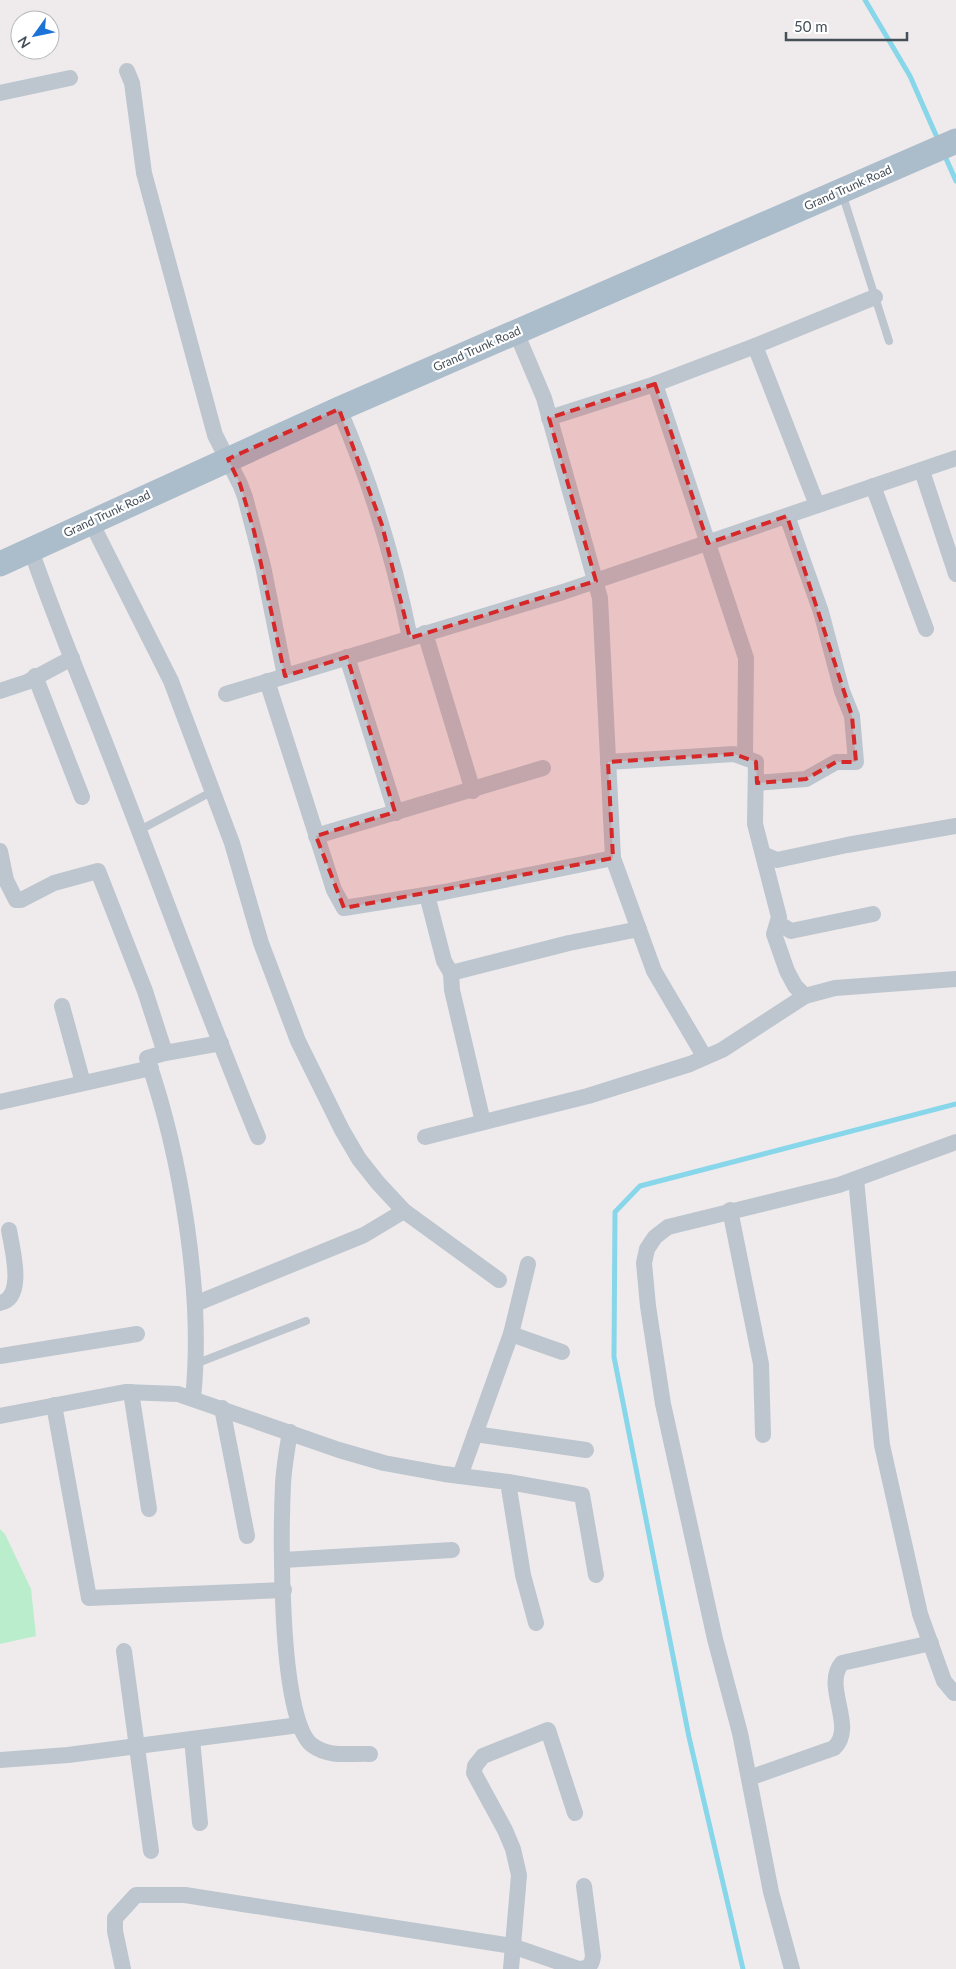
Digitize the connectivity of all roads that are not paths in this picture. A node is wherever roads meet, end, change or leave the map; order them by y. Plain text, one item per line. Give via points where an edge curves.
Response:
1 (127, 72) dead end
2 (70, 78) dead end
3 (0, 93) edge
4 (954, 142) edge
5 (841, 191) junction
6 (875, 297) junction
7 (516, 332) junction
8 (889, 341) dead end
9 (755, 346) junction
10 (655, 384) junction
11 (339, 409) junction
12 (549, 418) junction
13 (956, 458) edge
14 (228, 459) junction
15 (922, 471) junction
16 (873, 486) junction
17 (817, 505) junction
18 (787, 516) junction
19 (91, 522) junction
20 (708, 543) junction
21 (31, 550) junction
22 (0, 564) edge
23 (956, 574) edge
24 (596, 581) junction
25 (926, 629) dead end
26 (418, 636) junction
27 (347, 657) junction
28 (72, 658) junction
29 (34, 676) junction
30 (285, 676) junction
31 (267, 681) junction
32 (0, 691) edge
33 (226, 694) dead end
34 (745, 757) junction
35 (608, 762) junction
36 (543, 768) dead end
37 (757, 783) junction
38 (473, 790) junction
39 (213, 791) junction
40 (82, 797) dead end
41 (396, 813) junction
42 (956, 826) edge
43 (138, 831) junction
44 (316, 836) junction
45 (0, 851) edge
46 (763, 854) junction
47 (613, 858) junction
48 (427, 895) junction
49 (873, 914) dead end
50 (778, 923) junction
51 (639, 929) junction
52 (451, 972) junction
53 (956, 979) edge
54 (805, 996) junction
55 (62, 1006) dead end
56 (222, 1043) junction
57 (165, 1053) junction
58 (704, 1056) junction
59 (151, 1068) junction
60 (83, 1083) junction
61 (0, 1102) edge
62 (483, 1122) junction
63 (258, 1137) dead end
64 (426, 1137) dead end
65 (956, 1142) edge
66 (856, 1179) junction
67 (730, 1210) junction
68 (404, 1211) junction
69 (9, 1230) dead end
70 (528, 1264) dead end
71 (499, 1280) dead end
72 (0, 1303) edge
73 (195, 1304) junction
74 (306, 1321) dead end
75 (137, 1334) dead end
76 (511, 1334) junction
77 (562, 1352) dead end
78 (0, 1356) edge
79 (195, 1364) junction
80 (131, 1392) junction
81 (193, 1398) junction
82 (54, 1405) junction
83 (222, 1408) junction
84 (0, 1416) edge
85 (290, 1432) junction
86 (475, 1434) junction
87 (763, 1435) dead end
88 (586, 1450) dead end
89 (460, 1476) junction
90 (508, 1482) junction
91 (149, 1509) dead end
92 (247, 1536) dead end
93 (452, 1550) dead end
94 (283, 1560) junction
95 (596, 1576) dead end
96 (284, 1590) junction
97 (536, 1623) dead end
98 (931, 1643) junction
99 (124, 1651) dead end
100 (955, 1695) edge
101 (299, 1725) junction
102 (192, 1739) junction
103 (137, 1746) junction
104 (370, 1754) dead end
105 (0, 1760) edge
106 (749, 1778) junction
107 (575, 1813) dead end
108 (200, 1823) dead end
109 (151, 1851) dead end
110 (584, 1886) dead end
111 (512, 1946) junction
112 (123, 1969) edge
113 (511, 1969) edge
114 (580, 1969) edge
115 (792, 1969) edge

1 - 14 street via 133,92 144,173 193,351 199,385 215,435
2 - 3 street
4 - 5 main road, Grand Trunk Road
5 - 6 lane
5 - 7 main road, Grand Trunk Road
6 - 8 lane
6 - 9 street
7 - 11 main road, Grand Trunk Road
7 - 12 street
9 - 10 street
9 - 17 street
10 - 12 street
10 - 20 street
11 - 14 main road, Grand Trunk Road
11 - 26 street via 366,473
12 - 24 street
13 - 15 street
14 - 19 main road, Grand Trunk Road
14 - 30 street via 240,484 254,531
15 - 16 street
15 - 23 street
16 - 17 street
16 - 25 street
17 - 18 street
18 - 20 street
18 - 37 street via 821,612 852,716 856,762 836,762 806,779
19 - 21 main road, Grand Trunk Road
19 - 39 street via 171,681
20 - 24 street
20 - 34 street via 746,658
21 - 22 main road, Grand Trunk Road
21 - 28 street
24 - 26 street
24 - 35 street via 600,598
26 - 27 street
26 - 38 street
27 - 30 street
27 - 41 street
28 - 29 street
28 - 43 street
29 - 32 street via 27,682
29 - 40 street
30 - 31 street
31 - 33 street
31 - 44 street
34 - 35 street via 734,754
34 - 37 street via 756,762
35 - 47 street
36 - 38 street
37 - 46 street via 755,824
38 - 41 street
39 - 43 lane
39 - 68 street via 261,943 314,1076 359,1159
41 - 44 street
42 - 46 street via 777,860
43 - 56 street
44 - 48 street via 334,890 344,908
45 - 57 street via 6,880 16,900 54,883 98,871 142,982
46 - 50 street
47 - 48 street
47 - 51 street
48 - 52 street via 444,961
49 - 50 street via 791,931
50 - 54 street via 774,934 778,949 795,986
51 - 52 street
51 - 58 street via 654,971
52 - 62 street via 452,990
53 - 54 street via 835,988
54 - 58 street via 722,1050
55 - 60 street
56 - 57 street
56 - 63 street
57 - 59 street via 147,1058
58 - 62 street via 690,1064 588,1096
59 - 60 street
59 - 73 street via 185,1218
60 - 61 street
62 - 64 street
65 - 66 street
66 - 67 street
66 - 98 street via 882,1445 920,1614
67 - 87 street via 761,1364
67 - 106 street via 668,1227 647,1249 644,1263 655,1356 671,1445
68 - 71 street
68 - 73 street via 364,1235
69 - 72 street via 16,1285 7,1302
70 - 76 street
73 - 79 street
74 - 79 lane
75 - 78 street
76 - 77 street
76 - 86 street
79 - 81 street
80 - 81 street via 178,1394
80 - 82 street
80 - 91 street
81 - 83 street
82 - 84 street
82 - 96 street via 89,1598
83 - 85 street
83 - 92 street
85 - 89 street via 384,1463
85 - 94 street via 283,1483
86 - 88 street
86 - 89 street
89 - 90 street
90 - 95 street via 582,1495
90 - 97 street via 523,1576
93 - 94 street
94 - 96 street
96 - 101 street via 288,1682
98 - 100 street via 944,1680
98 - 106 street via 842,1663 836,1670 840,1742 834,1748
99 - 103 street
101 - 102 street
101 - 104 street via 311,1744 322,1750 343,1756
102 - 103 street
102 - 108 street
103 - 105 street
103 - 109 street
106 - 115 street via 771,1892
107 - 111 street via 548,1730 483,1756 475,1766 474,1773 513,1848 519,1875
110 - 114 street via 593,1956 592,1963
111 - 112 street via 184,1895 136,1895 115,1918 114,1931
111 - 113 street
111 - 114 street

